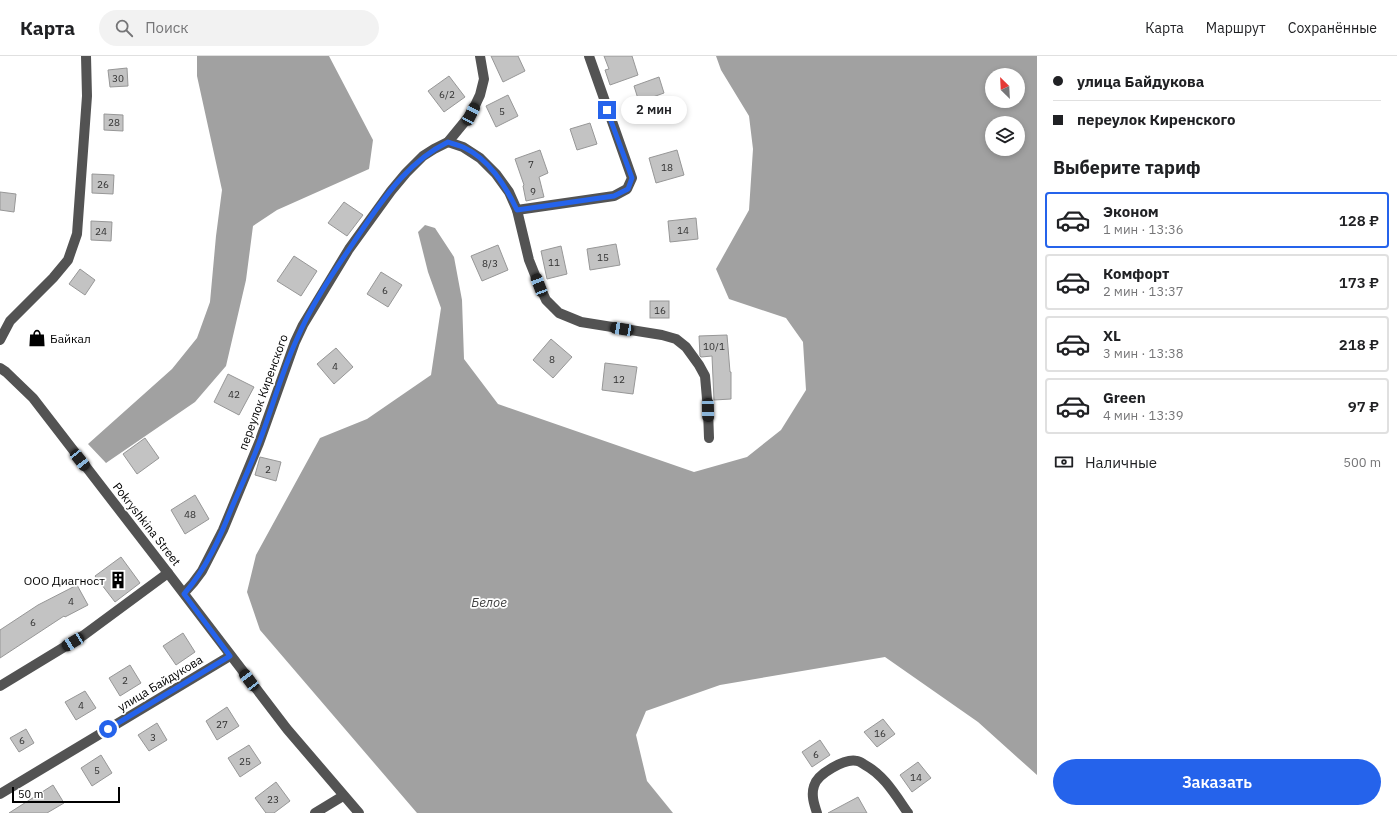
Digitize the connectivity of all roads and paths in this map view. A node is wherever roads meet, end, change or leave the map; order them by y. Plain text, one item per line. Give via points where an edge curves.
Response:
1 (86, 56) edge
2 (480, 56) edge
3 (589, 56) edge
4 (448, 142) junction
5 (517, 210) junction
6 (0, 340) edge
7 (0, 368) edge
8 (709, 438) dead end
9 (168, 573) junction
10 (184, 594) junction
11 (230, 656) junction
12 (0, 686) edge
13 (0, 794) edge
14 (343, 796) junction
15 (316, 813) edge
16 (359, 813) edge
17 (817, 813) edge
18 (908, 813) edge

1 - 6 street via 87,96 77,234 68,260 10,321
2 - 4 street, переулок Киренского via 484,79 480,95 471,114
3 - 5 street via 632,178 628,189 614,196
4 - 5 street via 463,146 480,158 509,192
4 - 10 street, переулок Киренского via 423,156 391,190 349,249 314,305 295,342 259,443 223,530 202,570
5 - 8 street via 529,260 539,285 546,300 559,313 581,322 662,335 676,339 686,347 705,376
7 - 9 street, Pokryshkina Street via 33,398
9 - 10 street, Pokryshkina Street
9 - 12 street via 84,635
10 - 11 street, Pokryshkina Street
11 - 13 street, улица Байдукова
11 - 14 street, Pokryshkina Street
14 - 15 street
14 - 16 street, Pokryshkina Street
17 - 18 street via 813,799 814,784 827,771 844,762 857,760 875,770

